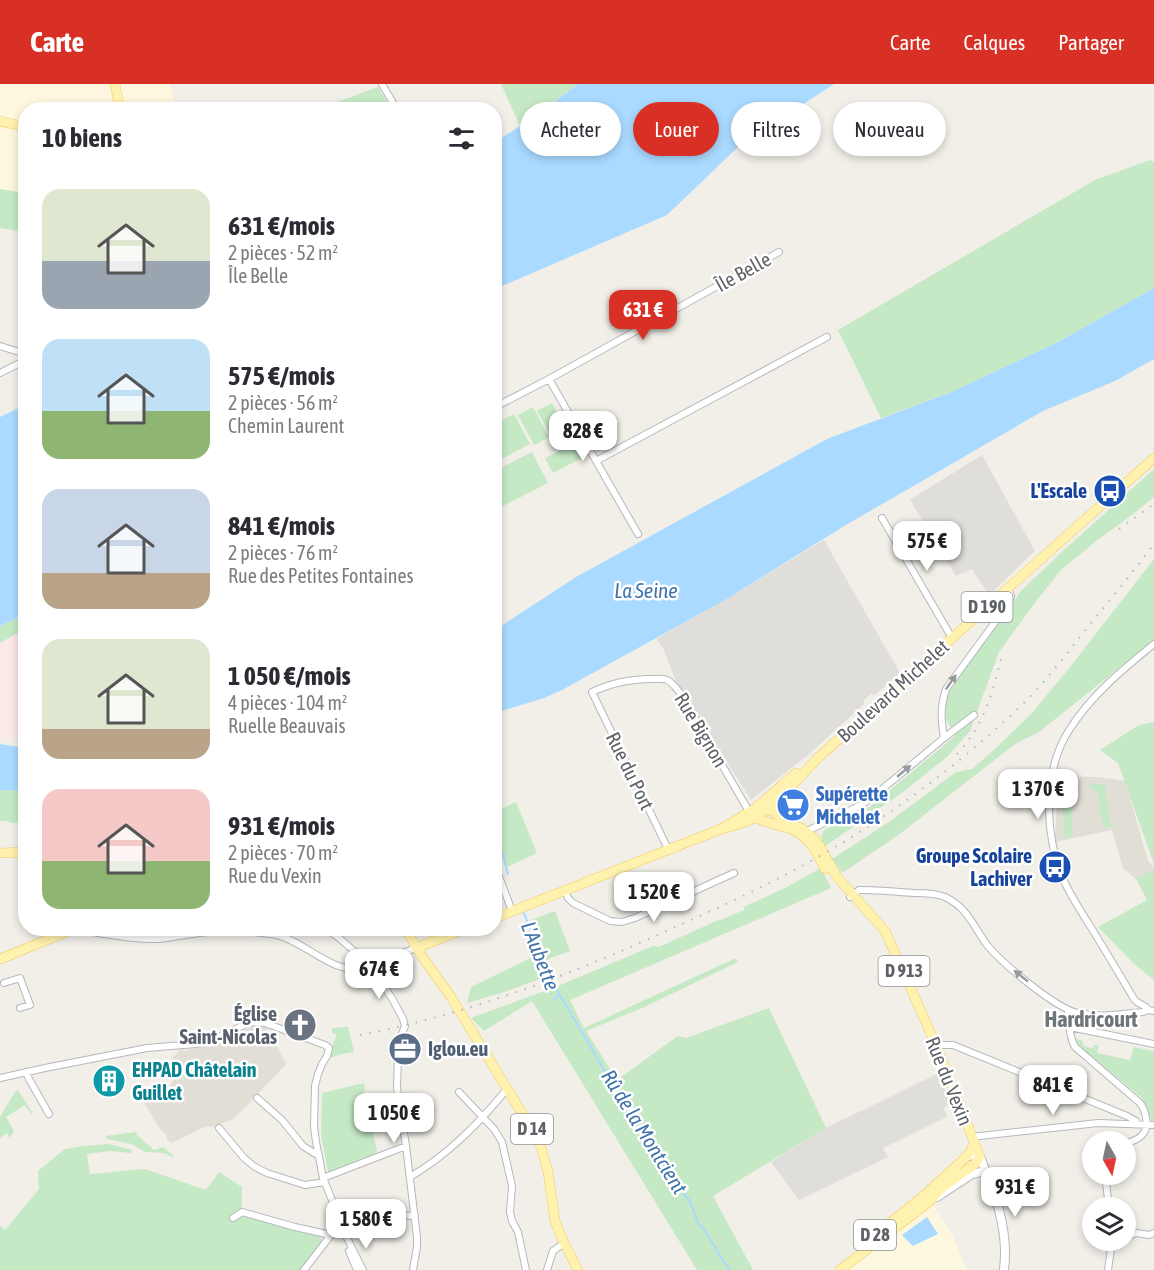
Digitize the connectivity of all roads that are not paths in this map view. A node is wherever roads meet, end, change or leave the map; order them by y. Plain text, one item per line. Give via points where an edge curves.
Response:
1 (115, 84) edge
2 (382, 84) edge
3 (117, 95) junction
4 (115, 102) edge
5 (118, 102) edge
6 (392, 102) edge
7 (0, 121) edge
8 (18, 125) edge
9 (0, 128) edge
10 (18, 131) edge
11 (779, 252) dead end
12 (827, 337) dead end
13 (0, 346) edge
14 (18, 352) edge
15 (18, 364) edge
16 (0, 373) edge
17 (549, 379) junction
18 (502, 403) edge
19 (1154, 459) edge
20 (596, 461) junction
21 (882, 518) dead end
22 (638, 534) dead end
23 (1008, 588) junction
24 (993, 601) junction
25 (1003, 612) junction
26 (952, 638) junction
27 (1154, 644) edge
28 (592, 692) joint
29 (974, 715) dead end
30 (944, 738) junction
31 (762, 810) junction
32 (803, 833) junction
33 (668, 849) junction
34 (18, 852) edge
35 (0, 853) edge
36 (734, 873) dead end
37 (502, 881) edge
38 (565, 890) junction
39 (852, 896) junction
40 (515, 910) junction
41 (502, 915) edge
42 (55, 936) edge
43 (119, 936) edge
44 (175, 936) edge
45 (279, 936) edge
46 (336, 936) edge
47 (409, 936) edge
48 (447, 936) edge
49 (132, 938) joint
50 (416, 948) junction
51 (0, 959) edge
52 (368, 963) junction
53 (4, 983) dead end
54 (20, 1008) dead end
55 (1068, 1010) junction
56 (1151, 1010) edge
57 (1076, 1013) junction
58 (1072, 1028) junction
59 (1154, 1044) edge
60 (936, 1045) junction
61 (26, 1072) junction
62 (0, 1078) edge
63 (507, 1089) junction
64 (459, 1092) dead end
65 (257, 1098) dead end
66 (49, 1114) dead end
67 (483, 1118) junction
68 (1140, 1124) junction
69 (1154, 1125) edge
70 (219, 1128) dead end
71 (1136, 1138) edge
72 (973, 1140) junction
73 (406, 1146) junction
74 (319, 1156) junction
75 (968, 1156) junction
76 (980, 1157) junction
77 (986, 1171) junction
78 (410, 1177) junction
79 (324, 1180) junction
80 (929, 1202) junction
81 (415, 1216) junction
82 (233, 1218) dead end
83 (339, 1222) junction
84 (342, 1230) junction
85 (1136, 1233) edge
86 (1154, 1233) edge
87 (331, 1235) junction
88 (348, 1241) junction
89 (564, 1243) junction
90 (1111, 1251) edge
91 (842, 1268) edge
92 (304, 1270) edge
93 (357, 1270) edge
94 (363, 1270) edge
95 (413, 1270) edge
96 (526, 1270) edge
97 (547, 1270) edge
98 (578, 1270) edge
99 (830, 1270) edge
100 (1004, 1270) edge
101 (1108, 1270) edge

1 - 3 main road
2 - 6 street
3 - 4 main road
3 - 5 main road
7 - 8 main road
9 - 10 main road
11 - 17 street, Île Belle
12 - 20 street
13 - 14 street
15 - 16 street
17 - 18 street, Île Belle
17 - 20 street
19 - 23 main road, Boulevard Michelet / D 190
20 - 22 street
21 - 26 street
23 - 24 main road, Boulevard Michelet / D 190
23 - 25 street via 1011,599
24 - 25 street
24 - 26 main road, Boulevard Michelet / D 190
30 -> 25 street via 941,719 946,689
26 - 31 main road, Boulevard Michelet / D 190 via 820,756 788,779
27 - 56 street via 1108,682 1067,734 1053,772 1049,799 1050,835 1072,897 1134,999
28 - 31 street, Rue Bignon via 631,680 663,679 675,685
28 - 33 street, Rue du Port
29 - 30 street
32 -> 30 street via 875,795
31 - 32 main road via 775,825
31 - 33 main road, D 190 via 740,824
32 - 39 main road, Rue du Vexin / D 913 via 819,843
33 - 38 main road, D 190
34 - 35 main road
36 - 38 street via 622,922 610,921 581,907 568,898
37 - 40 street
38 - 40 main road, D 190
55 -> 39 street via 1000,959 965,912 949,899 879,890 861,890
39 - 60 main road, Rue du Vexin / D 913 via 889,938
40 - 41 main road, D 190
42 - 51 main road
43 - 49 street
44 - 49 street
45 - 52 street via 335,964 357,969
46 - 52 street
47 - 50 main road, D 14
48 - 50 main road
50 - 52 street
50 - 63 main road, D 14
52 - 73 street via 404,1019 397,1079
53 - 54 street via 20,978 30,1005
55 - 57 street
55 - 58 street
56 - 57 street via 1107,1016
57 - 58 street
58 - 59 street
58 - 68 street via 1075,1047 1144,1110
60 - 68 street via 953,1045
60 - 72 main road, Rue du Vexin / D 913
61 - 62 street
61 - 66 street
61 - 74 street via 147,1048 196,1044 250,1022 265,1023 329,1049 315,1086 314,1127
63 - 67 street
63 - 89 main road, D 14 via 541,1147 555,1221
64 - 67 street
65 - 74 street via 303,1146
67 - 78 street via 445,1154
67 - 96 street via 502,1142 511,1178 510,1212
68 - 69 street
68 - 71 street via 1146,1130
68 - 72 street via 1098,1124
70 - 79 street via 244,1158 267,1173 304,1185
72 - 75 main road, D 28
72 - 76 main road, Rue du Vexin / D 913
73 - 78 street
73 - 79 street
74 - 79 street
75 - 76 main road
75 - 99 main road, D 28
76 - 77 main road, Rue du Vexin / D 913
76 - 80 main road, D 28
77 - 80 main road via 972,1174
77 - 100 main road, Rue du Vexin / D 913 via 1003,1223
78 - 81 street
79 - 83 street
80 - 91 main road, D 28
81 - 83 street via 381,1214
81 - 95 street via 417,1247
82 - 87 street via 242,1212
83 - 84 street
84 - 87 street
84 - 88 street
85 - 86 street
87 - 92 street
88 - 93 street
88 - 94 street
89 - 97 street via 553,1251
89 - 98 main road, D 14
90 - 101 street

